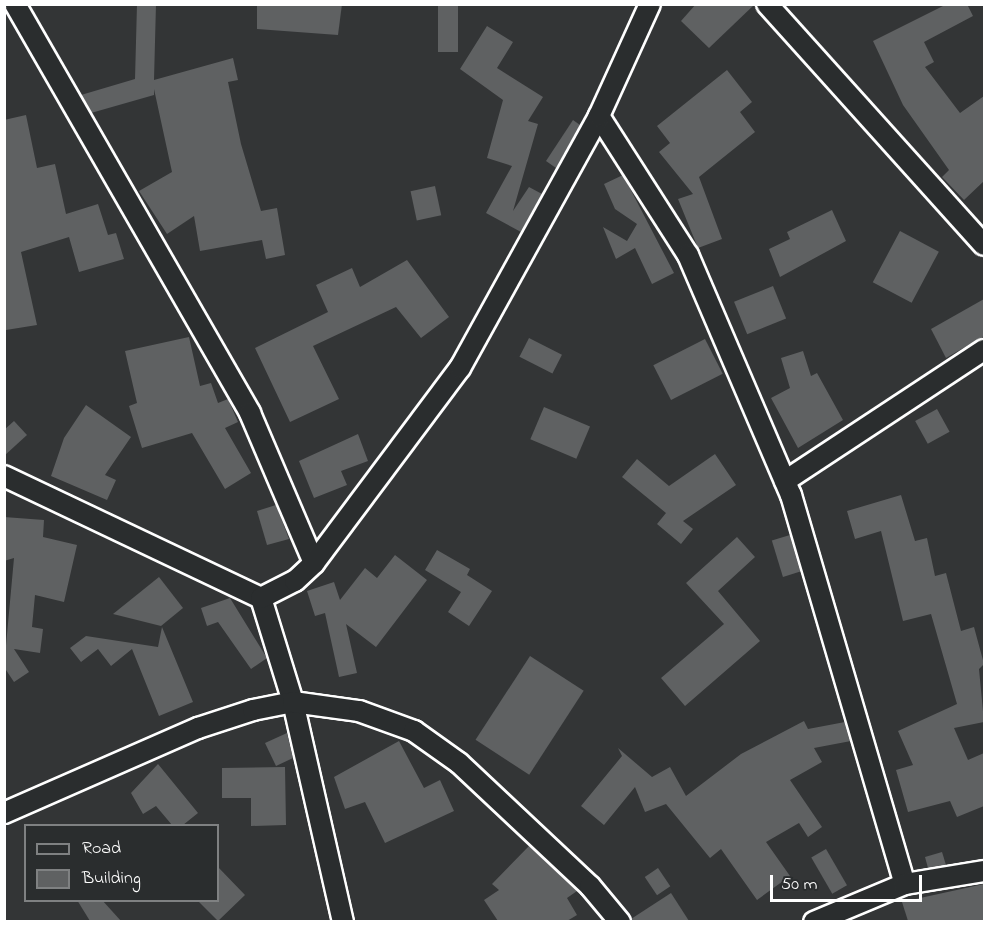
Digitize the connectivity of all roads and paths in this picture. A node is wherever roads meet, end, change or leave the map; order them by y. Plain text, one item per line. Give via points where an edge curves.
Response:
1 (15, 4) edge
2 (650, 4) edge
3 (767, 4) edge
4 (599, 116) junction
5 (984, 245) edge
6 (984, 350) edge
7 (4, 476) edge
8 (785, 481) junction
9 (314, 563) junction
10 (261, 598) junction
11 (293, 702) junction
12 (4, 813) edge
13 (984, 871) edge
14 (905, 884) junction
15 (343, 921) edge
16 (620, 921) edge
17 (814, 921) edge

1 - 9 street via 250,413
2 - 4 street
3 - 5 street
4 - 8 street via 688,255
4 - 9 street via 460,368
6 - 8 street
7 - 10 street
8 - 14 street
9 - 10 street via 296,581
10 - 11 street
11 - 12 street via 198,728
11 - 15 street
11 - 16 street via 359,711 414,731 459,763
13 - 14 street
14 - 17 street

